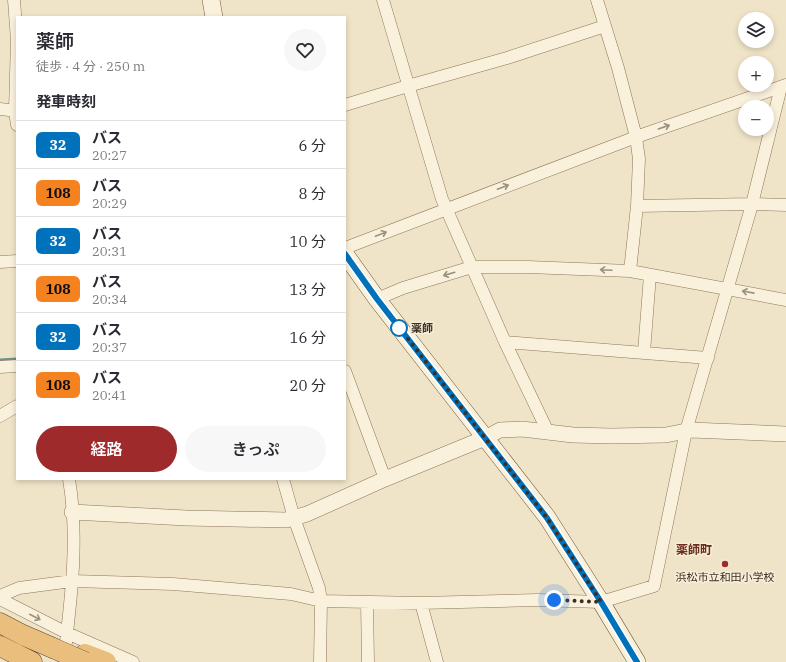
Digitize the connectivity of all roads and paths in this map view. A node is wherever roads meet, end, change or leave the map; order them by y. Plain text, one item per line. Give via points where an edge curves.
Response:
1 (14, 0) edge
2 (211, 0) edge
3 (383, 0) edge
4 (597, 0) edge
5 (214, 16) edge
6 (605, 26) junction
7 (16, 27) edge
8 (408, 86) junction
9 (783, 86) edge
10 (346, 105) edge
11 (0, 109) edge
12 (16, 111) edge
13 (636, 137) junction
14 (752, 204) junction
15 (786, 205) edge
16 (637, 206) junction
17 (446, 209) junction
18 (346, 256) edge
19 (16, 261) edge
20 (0, 262) edge
21 (472, 267) junction
22 (630, 271) junction
23 (650, 275) junction
24 (728, 289) junction
25 (377, 299) junction
26 (786, 300) edge
27 (505, 342) junction
28 (644, 352) junction
29 (708, 358) junction
30 (16, 366) edge
31 (0, 367) edge
32 (346, 373) edge
33 (16, 407) edge
34 (0, 416) edge
35 (686, 431) junction
36 (548, 432) junction
37 (786, 434) edge
38 (485, 438) junction
39 (385, 479) junction
40 (69, 480) edge
41 (282, 480) edge
42 (72, 512) junction
43 (294, 518) junction
44 (72, 581) junction
45 (0, 596) edge
46 (0, 599) edge
47 (321, 601) junction
48 (367, 602) junction
49 (601, 602) junction
50 (421, 603) junction
51 (0, 623) edge
52 (60, 646) edge
53 (85, 658) edge
54 (106, 662) edge
55 (133, 662) edge
56 (320, 662) edge
57 (368, 662) edge
58 (437, 662) edge
59 (637, 662) edge

1 - 7 street
2 - 5 main road
3 - 8 street
4 - 6 street
6 - 8 street via 507,58
6 - 13 street
8 - 10 street
8 - 17 street
13 -> 9 street
9 - 14 street
11 - 12 street
13 - 16 street via 639,159
17 -> 13 street
14 - 15 street
14 - 16 street
14 - 24 street
16 - 22 street
18 -> 17 street
17 - 21 street
18 - 25 main road
19 - 20 street
22 -> 21 street
21 -> 25 street via 403,288
21 - 27 street
22 - 23 street
23 - 24 street
23 - 28 street
26 -> 24 street
24 - 29 street
25 - 38 main road
27 - 28 street
27 - 36 street
28 - 29 street
29 - 35 street
30 - 31 street
32 - 39 street
33 - 34 street
35 - 36 street via 666,435 611,436
35 - 37 street
35 - 49 street via 654,586
36 - 38 street via 522,428 500,430
38 - 39 street
38 - 49 main road via 547,518
39 - 43 street
40 - 42 street
41 - 43 street
42 - 43 street via 186,518
42 - 44 street via 75,545
43 - 47 street via 316,575
44 - 45 street via 19,588
44 - 47 street via 181,584 291,594
44 - 52 street
46 -> 52 street
47 - 48 street
47 - 56 street
48 - 50 street
48 - 57 street
49 - 50 street via 538,600
49 - 59 main road
50 - 58 street
51 - 52 highway via 22,635
52 - 53 highway
52 - 55 street
53 - 54 highway

